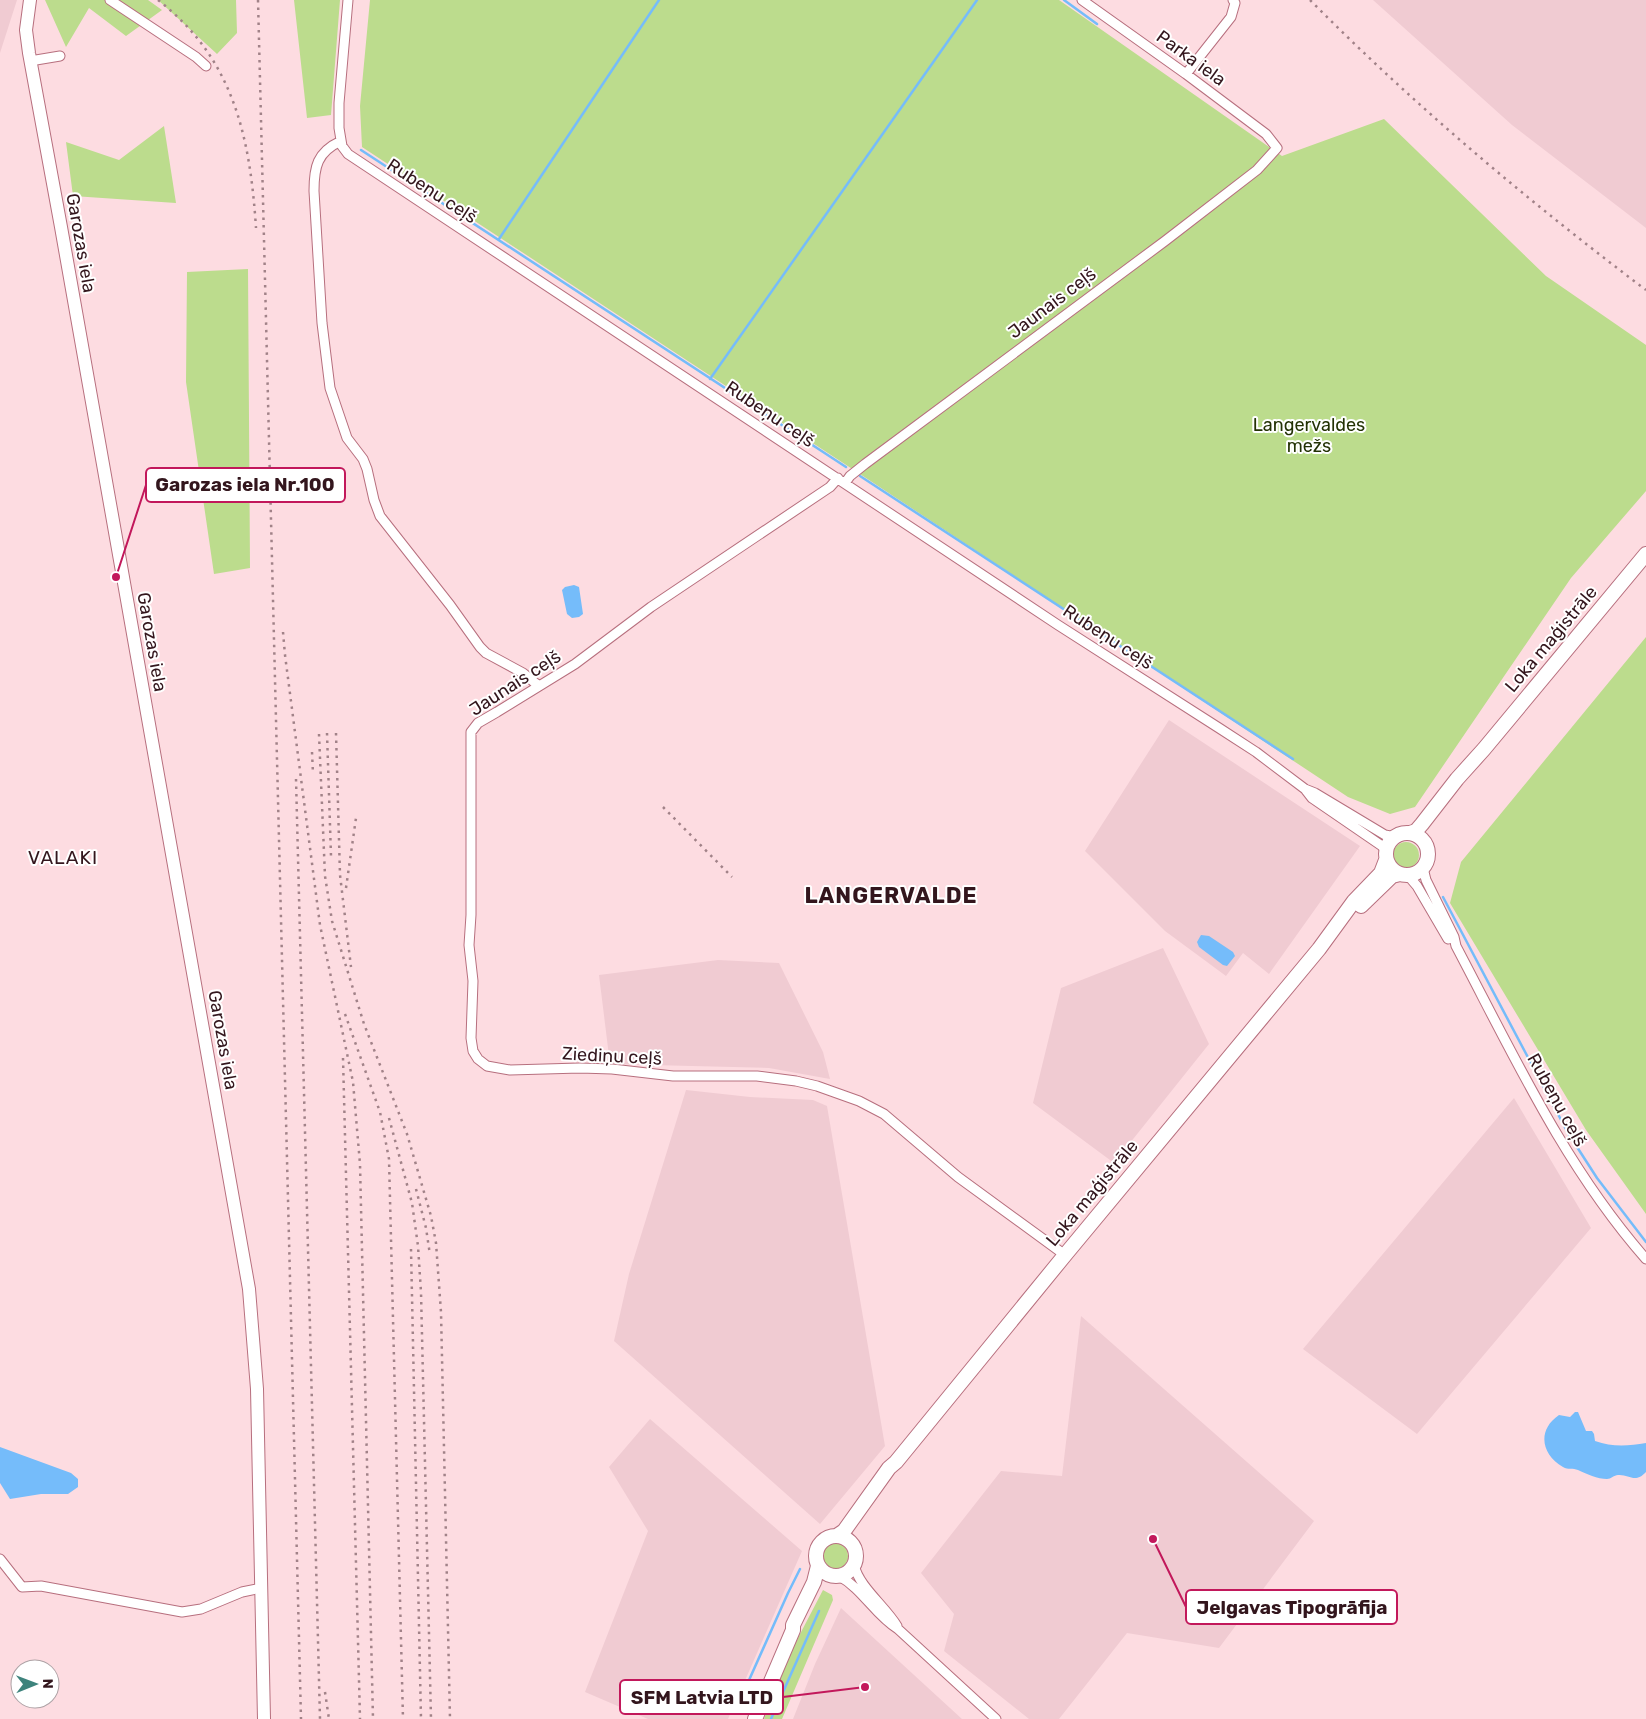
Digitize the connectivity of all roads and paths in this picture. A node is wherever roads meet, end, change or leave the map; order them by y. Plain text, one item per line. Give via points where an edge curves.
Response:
1 (30, 0) edge
2 (110, 0) edge
3 (348, 0) edge
4 (1082, 0) edge
5 (1233, 0) edge
6 (60, 56) dead end
7 (30, 60) junction
8 (206, 66) dead end
9 (1186, 74) junction
10 (341, 141) junction
11 (1277, 148) joint
12 (842, 481) junction
13 (1646, 554) edge
14 (539, 686) junction
15 (1484, 749) junction
16 (1305, 788) junction
17 (1410, 833) junction
18 (1395, 836) junction
19 (1425, 844) junction
20 (1386, 855) junction
21 (1423, 868) junction
22 (1402, 875) junction
23 (1456, 946) junction
24 (1318, 949) junction
25 (473, 1051) joint
26 (1065, 1255) junction
27 (1646, 1259) edge
28 (896, 1462) junction
29 (838, 1535) junction
30 (852, 1544) junction
31 (0, 1559) edge
32 (854, 1565) junction
33 (818, 1566) junction
34 (836, 1576) junction
35 (261, 1588) junction
36 (898, 1629) junction
37 (793, 1630) junction
38 (264, 1719) edge
39 (755, 1719) edge
40 (996, 1719) edge

1 - 7 main road, Garozas iela via 26,30
2 - 8 street
3 - 10 street via 339,103
4 - 9 street, Parka iela
5 - 9 street via 1231,17
6 - 7 street
7 - 35 main road, Garozas iela via 249,1289 257,1389
9 - 11 street, Parka iela via 1266,134
10 - 12 street, Rubeņu ceļš via 348,154 360,163
10 - 14 street via 329,146 318,161 314,191 322,323 330,388 347,438 362,459 380,516 480,647
11 - 12 street, Jaunais ceļš via 1257,170 1165,241
12 - 14 street, Jaunais ceļš via 651,607 575,664
12 - 16 street, Rubeņu ceļš via 1234,737
13 - 15 main road, Loka maģistrāle
14 - 25 street, Jaunais ceļš via 478,723 471,732 469,945 473,981
15 - 17 main road, Loka maģistrāle via 1416,831
15 - 19 main road, Loka maģistrāle via 1478,762 1451,794 1429,830
16 - 18 street, Rubeņu ceļš via 1384,834
16 - 20 street, Rubeņu ceļš via 1312,798 1382,846
17 - 18 main road
17 - 19 main road
18 - 20 main road, Loka maģistrāle
19 - 21 main road, Loka maģistrāle via 1427,859
20 - 22 main road via 1391,869
20 - 24 main road, Loka maģistrāle via 1381,873 1354,901
21 - 22 main road, Loka maģistrāle via 1415,874
21 - 23 street, Rubeņu ceļš
22 - 23 street, Rubeņu ceļš via 1411,878 1449,940
22 - 24 main road, Loka maģistrāle via 1392,876
23 - 27 street, Rubeņu ceļš via 1578,1170
24 - 26 main road, Loka maģistrāle
25 - 26 street, Ziediņu ceļš via 487,1066 510,1070 580,1068 673,1076 757,1076 817,1086 884,1114 958,1177
26 - 28 main road, Loka maģistrāle
28 - 29 main road, Loka maģistrāle
28 - 30 main road, Loka maģistrāle via 856,1529
29 - 30 main road
29 - 33 main road, Loka maģistrāle via 828,1536 820,1542 815,1554
30 - 32 main road, Loka maģistrāle via 856,1554
31 - 35 street via 22,1588 41,1586 182,1612 201,1609 242,1592
32 - 34 main road, Loka maģistrāle via 845,1574
32 - 36 street via 860,1580
33 - 34 main road
33 - 37 main road, Loka maģistrāle
34 - 36 street via 853,1585 880,1615
34 - 37 main road, Loka maģistrāle via 822,1587
35 - 38 main road, Garozas iela
36 - 40 street
37 - 39 main road, Loka maģistrāle

